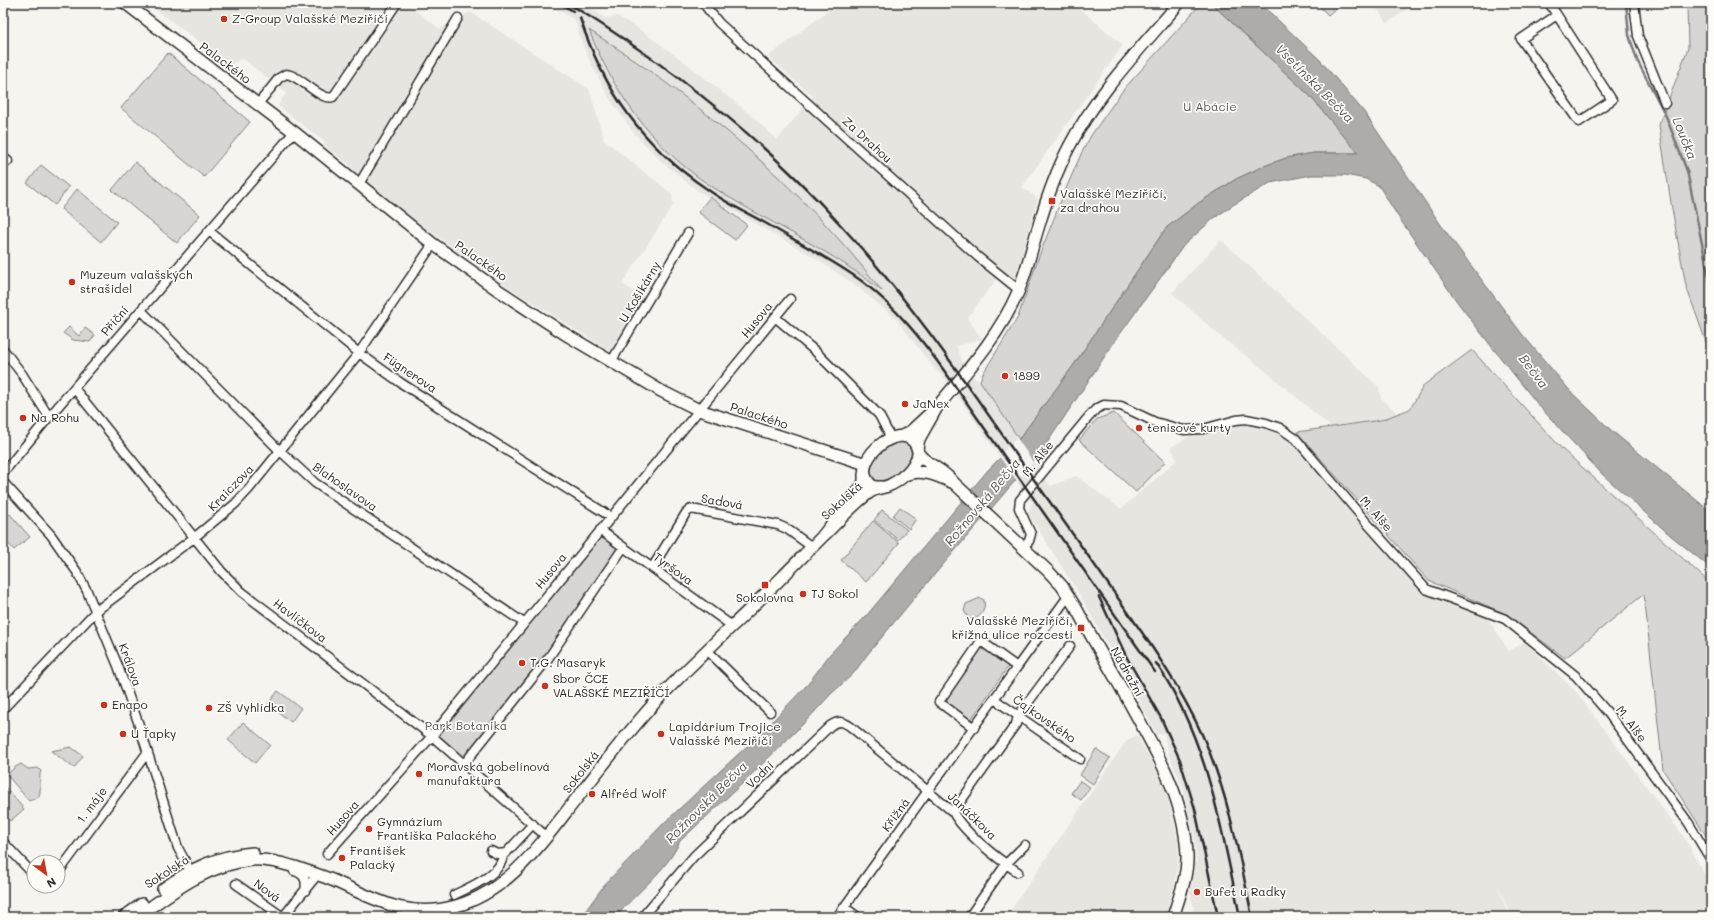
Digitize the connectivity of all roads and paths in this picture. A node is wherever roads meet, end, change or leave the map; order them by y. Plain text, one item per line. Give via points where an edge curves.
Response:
1 (125, 3) edge
2 (703, 3) edge
3 (1549, 3) edge
4 (1634, 3) edge
5 (1177, 5) edge
6 (395, 6) dead end
7 (1557, 16) junction
8 (458, 18) dead end
9 (1665, 103) dead end
10 (258, 104) junction
11 (294, 132) junction
12 (359, 184) junction
13 (209, 231) junction
14 (688, 233) dead end
15 (433, 244) junction
16 (1019, 290) junction
17 (790, 299) dead end
18 (141, 310) junction
19 (775, 317) junction
20 (3, 349) edge
21 (359, 353) junction
22 (611, 362) junction
23 (74, 388) junction
24 (937, 407) junction
25 (699, 410) junction
26 (49, 417) junction
27 (896, 437) junction
28 (918, 450) junction
29 (280, 451) junction
30 (865, 469) junction
31 (3, 473) edge
32 (903, 476) junction
33 (3, 482) edge
34 (957, 485) junction
35 (882, 487) junction
36 (611, 518) junction
37 (600, 530) junction
38 (195, 537) junction
39 (821, 538) junction
40 (812, 547) junction
41 (1023, 547) junction
42 (624, 548) junction
43 (652, 568) junction
44 (1069, 595) junction
45 (96, 611) junction
46 (524, 623) junction
47 (732, 626) junction
48 (1070, 646) dead end
49 (712, 656) dead end
50 (1017, 667) junction
51 (994, 699) junction
52 (3, 709) edge
53 (770, 712) dead end
54 (1018, 716) junction
55 (974, 728) junction
56 (432, 736) junction
57 (147, 753) junction
58 (1080, 759) dead end
59 (464, 764) junction
60 (927, 792) junction
61 (953, 812) junction
62 (533, 824) junction
63 (547, 837) junction
64 (3, 842) edge
65 (1025, 845) dead end
66 (491, 851) dead end
67 (327, 854) dead end
68 (503, 854) junction
69 (1711, 860) edge
70 (66, 862) edge
71 (237, 863) junction
72 (1006, 864) junction
73 (26, 866) edge
74 (1018, 872) dead end
75 (192, 874) junction
76 (318, 874) junction
77 (236, 884) dead end
78 (305, 892) junction
79 (454, 894) dead end
80 (844, 907) junction
81 (420, 914) edge
82 (124, 917) edge
83 (137, 917) edge
84 (283, 917) edge
85 (642, 917) edge
86 (837, 917) edge
87 (858, 917) edge
88 (969, 917) edge
89 (1173, 917) edge

1 - 10 street, Palackého
2 - 16 street, Za Drahou via 719,23 978,257
3 - 7 street
4 - 9 street via 1638,36
5 - 16 street via 1115,78 1082,124 1048,194
6 - 10 street via 333,97 326,97 294,76 286,74 279,78
7 - 7 street via 1612,100 1579,122 1521,39
8 - 12 street
10 - 11 street, Palackého
11 - 12 street, Palackého
11 - 13 street, Příční
12 - 15 street, Palackého via 382,198
13 - 18 street, Příční
13 - 21 street, Fügnerova
14 - 22 street, U Košikárny
15 - 21 street, Kraiczova
15 - 22 street, Palackého via 498,290
16 - 24 street, Sokolská via 1003,323 978,359
17 - 19 street, Husova
18 - 23 street, Příční
18 - 29 street, Blahoslavova
19 - 25 street, Husova
19 - 27 street via 815,351 879,415
20 - 26 street
21 - 29 street, Kraiczova
21 - 36 street, Fügnerova via 401,383
22 - 25 street, Palackého
23 - 26 street, Příční
23 - 38 street, Havlíčkova
24 - 27 street, Sokolská via 913,430
24 - 28 street, Sokolská via 919,439
25 - 30 street, Palackého
25 - 36 street, Husova
26 - 31 street, Příční
27 - 28 street via 913,440
27 - 30 street, Sokolská via 877,448
28 - 32 street, Sokolská via 915,462
28 - 34 street, Nádražní via 927,463 941,470
29 - 38 street, Kraiczova via 235,504
29 - 46 street, Blahoslavova via 316,483
30 - 35 street, Sokolská via 871,485
30 - 39 street, Sokolská via 862,486
32 - 34 street, Nádražní via 924,472
32 - 35 street, Sokolská
33 - 45 street, Králova via 51,535 77,572
34 - 41 street, Nádražní
35 - 39 street, Sokolská via 867,495
36 - 37 street, Husova
37 - 42 street, Tyršova
37 - 46 street, Husova
38 - 45 street, Kraiczova
38 - 56 street, Havlíčkova via 222,572 242,592
39 - 40 street, Sokolská
40 - 43 street, Sadová via 778,525 691,509
40 - 47 street, Sokolská
41 - 44 street, Nádražní
41 - 69 street, M. Alše via 1031,534 1019,508 1020,500 1086,420 1096,409 1104,405 1121,406 1156,422 1184,430 1203,429 1246,419 1280,428 1296,439 1426,589 1505,619 1576,676 1608,713 1688,822
42 - 43 street, Tyršova
42 - 59 street via 547,660
43 - 47 street, Tyršova
44 - 50 street, Křižná
44 - 89 street, Nádražní via 1158,756 1178,802 1187,856 1185,878
45 - 52 street, Kraiczova
45 - 57 street, Králova via 118,666
46 - 56 street, Husova
47 - 63 street, Sokolská via 647,711
48 - 54 street
49 - 53 street
50 - 51 street, Křižná
50 - 55 street via 981,641 939,702
51 - 54 street, Čajkovského
51 - 55 street, Křižná
54 - 58 street, Čajkovského
54 - 61 street via 1016,724
55 - 60 street, Křižná
56 - 59 street, Havlíčkova
56 - 67 street, Husova
57 - 70 street, 1. máje
57 - 75 street, Králova via 178,848
59 - 62 street, Havlíčkova
60 - 61 street, Janáčkova
60 - 80 street, Křižná
60 - 85 street, Vodní via 851,727 844,722 837,722 694,856
61 - 72 street, Janáčkova via 959,823
62 - 63 street, Havlíčkova
62 - 68 street
63 - 81 street, Sokolská via 510,876 482,896
64 - 73 street
65 - 72 street
66 - 68 street
68 - 79 street via 502,863 494,871 474,885
71 - 75 street, Sokolská
71 - 76 street, Sokolská via 269,860
71 - 78 street via 268,864 299,873 306,882
72 - 74 street, Janáčkova
72 - 88 street
75 - 76 street, Sokolská via 223,858 253,853 284,857 310,866
75 - 82 street, Sokolská
75 - 83 street, Sokolská
76 - 78 street
76 - 81 street, Sokolská via 384,904
77 - 84 street, Nová
78 - 84 street
80 - 86 street, Křižná
80 - 87 street

